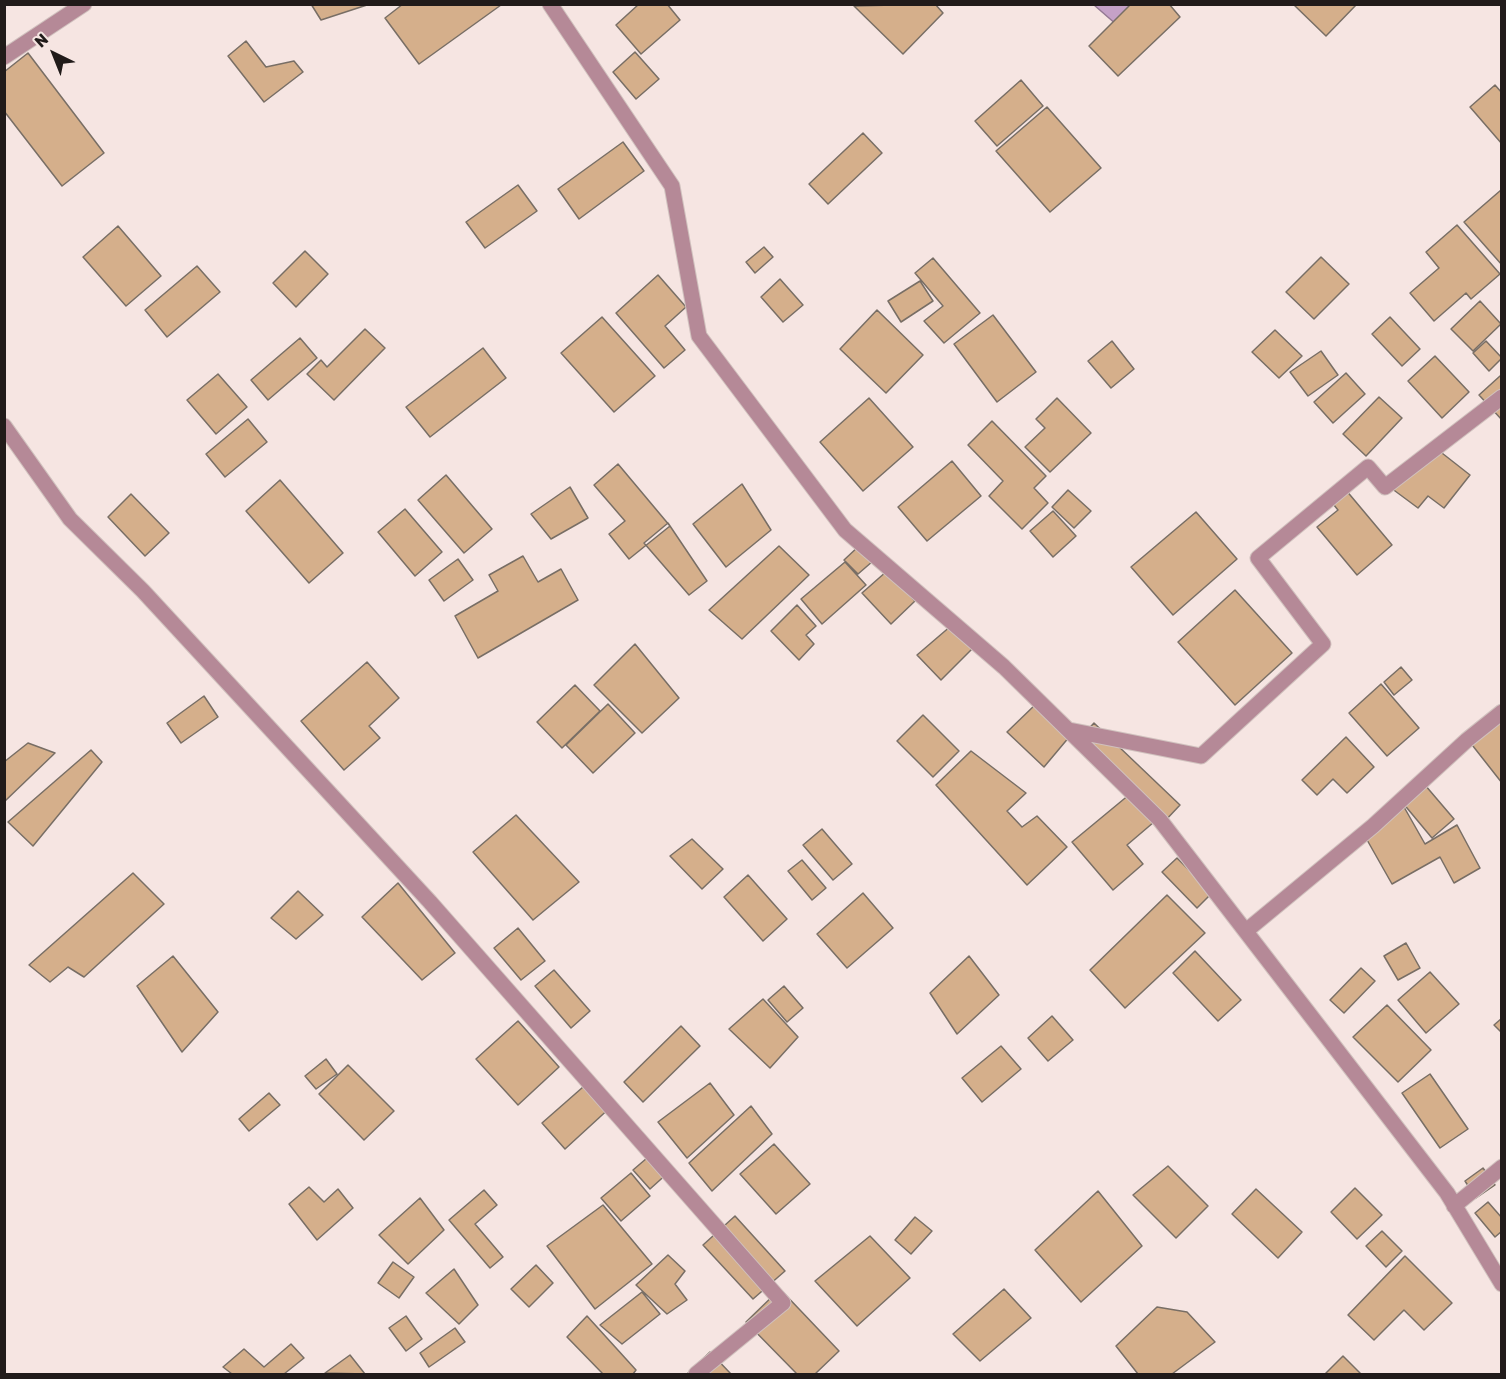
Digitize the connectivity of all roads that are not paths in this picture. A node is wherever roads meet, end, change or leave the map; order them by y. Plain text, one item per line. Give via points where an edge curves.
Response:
1 (84, 4) edge
2 (550, 4) edge
3 (4, 57) edge
4 (1502, 397) edge
5 (4, 426) edge
6 (1502, 712) edge
7 (1069, 730) junction
8 (1246, 931) junction
9 (1502, 1167) edge
10 (1454, 1206) junction
11 (1502, 1284) edge
12 (696, 1374) edge

1 - 3 street
2 - 7 street via 672,186 699,336 846,530 1005,667
4 - 7 street via 1385,487 1368,466 1258,558 1323,644 1200,756
5 - 12 street via 70,519 143,591 430,902 783,1303
6 - 8 street
7 - 8 street via 1160,820
8 - 10 street
9 - 10 street
10 - 11 street

